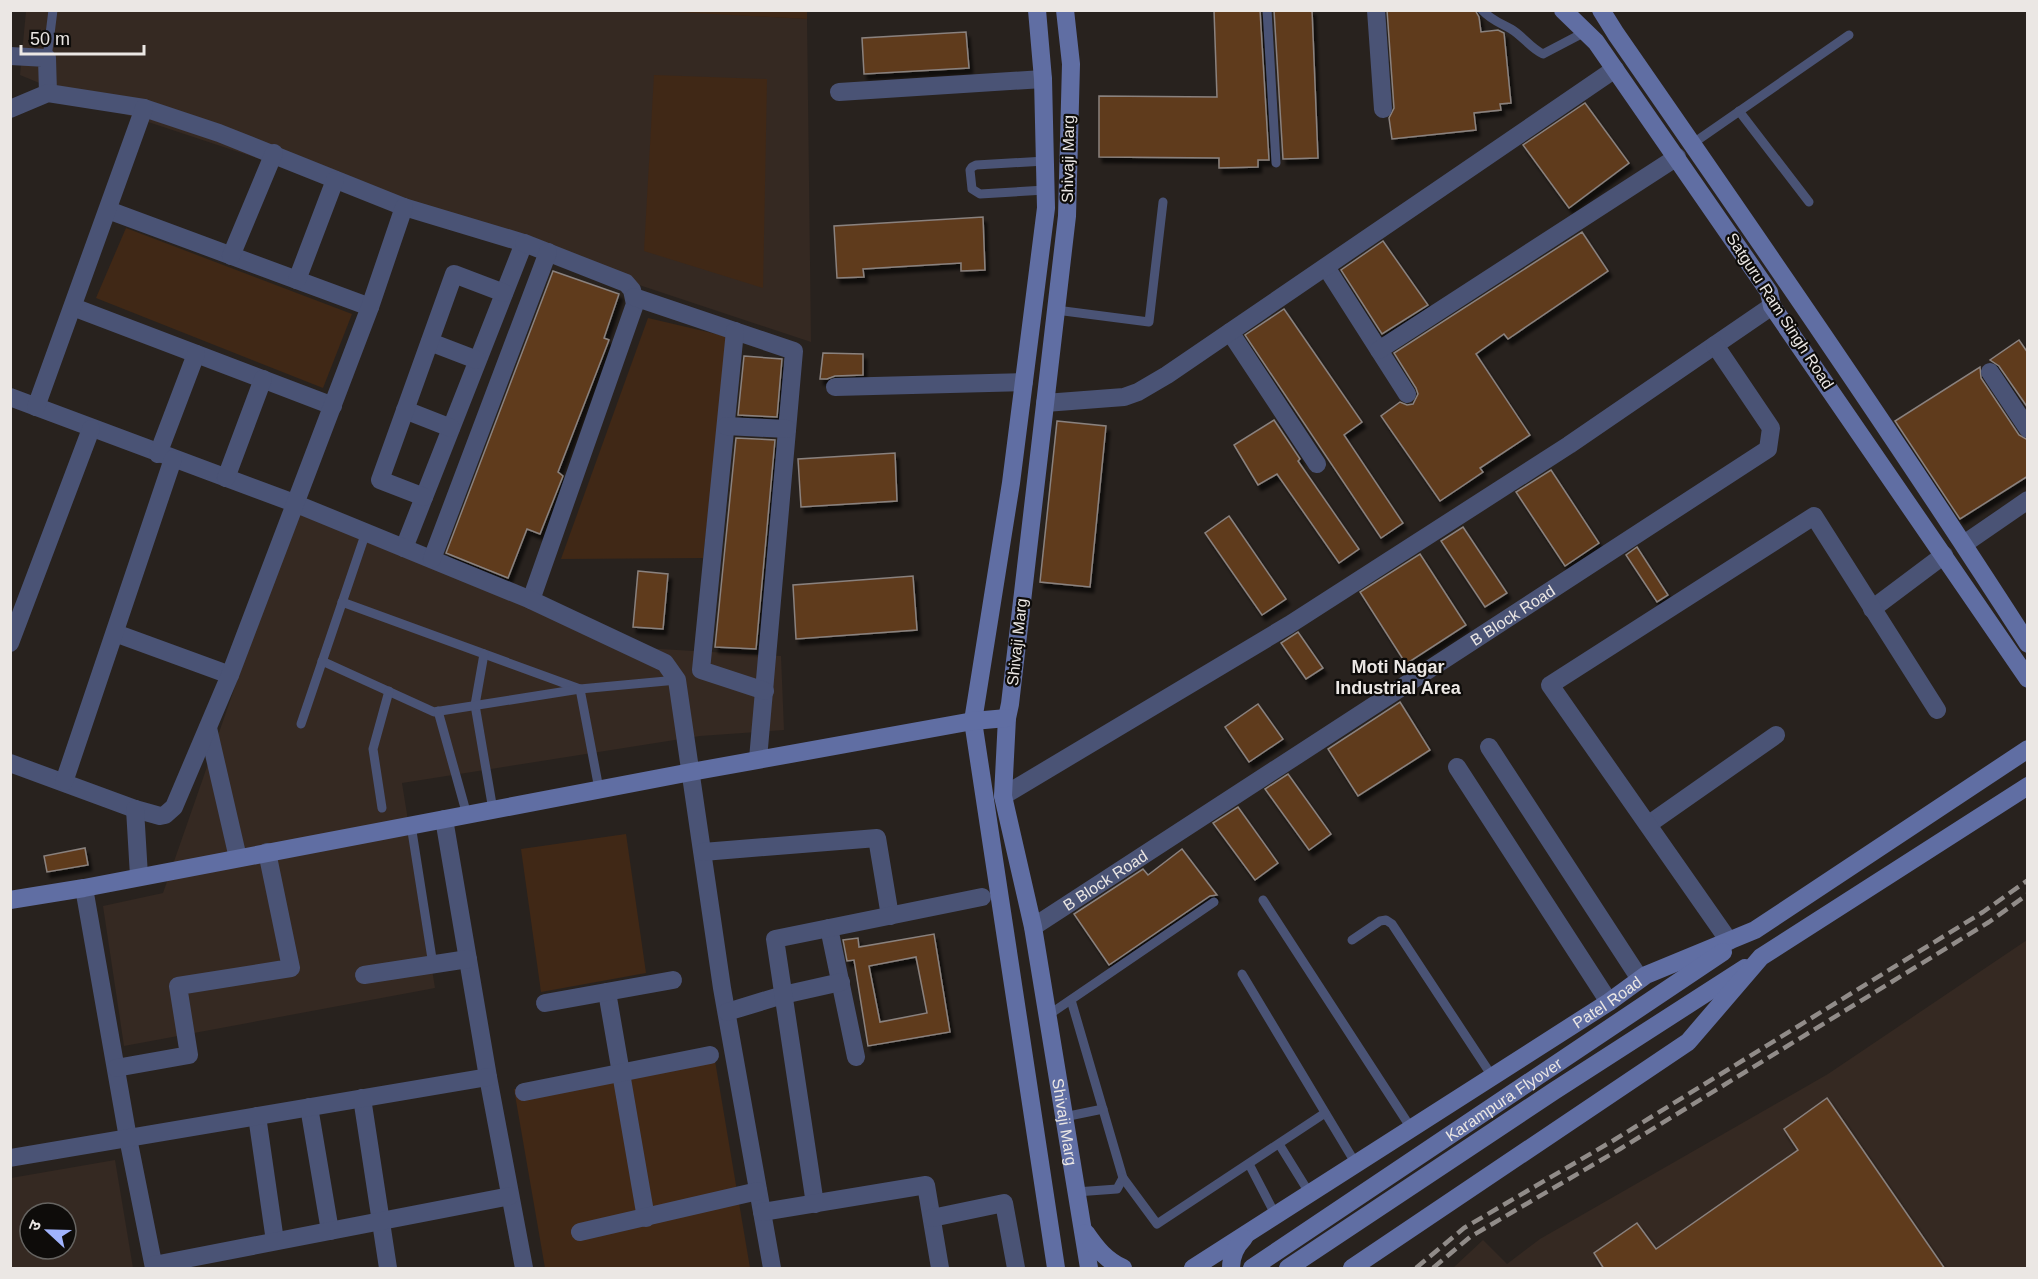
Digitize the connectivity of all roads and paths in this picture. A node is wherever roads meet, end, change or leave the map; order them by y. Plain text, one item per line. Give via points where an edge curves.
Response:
1 (53, 10) edge
2 (1037, 10) edge
3 (1065, 10) edge
4 (1267, 10) edge
5 (1376, 10) edge
6 (1482, 10) edge
7 (1563, 10) edge
8 (1601, 10) edge
9 (1585, 32) junction
10 (1850, 35) dead end
11 (10, 56) edge
12 (47, 58) junction
13 (1615, 69) junction
14 (1043, 79) junction
15 (839, 92) dead end
16 (48, 93) junction
17 (144, 108) junction
18 (10, 109) edge
19 (1383, 109) dead end
20 (1739, 111) junction
21 (1692, 144) junction
22 (274, 153) junction
23 (1677, 157) junction
24 (1044, 161) junction
25 (1276, 163) dead end
26 (335, 180) junction
27 (1045, 190) junction
28 (1163, 202) dead end
29 (1809, 202) dead end
30 (404, 207) junction
31 (108, 210) junction
32 (524, 243) junction
33 (548, 252) junction
34 (231, 256) junction
35 (1326, 267) junction
36 (297, 280) junction
37 (504, 293) junction
38 (634, 297) junction
39 (1772, 306) junction
40 (73, 307) junction
41 (370, 307) junction
42 (1056, 310) junction
43 (735, 331) junction
44 (1230, 332) junction
45 (430, 342) junction
46 (1715, 345) junction
47 (1379, 350) junction
48 (196, 354) junction
49 (477, 360) junction
50 (1990, 372) dead end
51 (263, 379) junction
52 (1024, 382) junction
53 (835, 387) dead end
54 (1407, 394) dead end
55 (10, 398) edge
56 (1045, 403) junction
57 (333, 406) junction
58 (36, 407) junction
59 (405, 410) junction
60 (726, 426) junction
61 (451, 428) junction
62 (91, 429) junction
63 (788, 429) junction
64 (2028, 429) edge
65 (166, 456) junction
66 (1317, 464) dead end
67 (226, 478) junction
68 (424, 497) junction
69 (2028, 500) edge
70 (294, 503) junction
71 (366, 532) junction
72 (1964, 544) junction
73 (404, 548) junction
74 (1944, 555) junction
75 (432, 559) junction
76 (531, 600) junction
77 (342, 602) junction
78 (1872, 609) junction
79 (115, 633) junction
80 (10, 643) edge
81 (2028, 644) edge
82 (484, 654) junction
83 (322, 661) junction
84 (230, 675) junction
85 (2028, 679) edge
86 (676, 680) junction
87 (580, 689) junction
88 (389, 691) junction
89 (765, 691) junction
90 (475, 705) junction
91 (1937, 710) dead end
92 (438, 711) junction
93 (1007, 718) junction
94 (973, 721) junction
95 (301, 724) dead end
96 (208, 728) junction
97 (1776, 735) dead end
98 (1490, 747) dead end
99 (2028, 749) edge
100 (758, 759) junction
101 (10, 763) edge
102 (1457, 767) dead end
103 (691, 772) junction
104 (64, 782) junction
105 (2028, 786) edge
106 (598, 789) junction
107 (1003, 796) junction
108 (382, 808) dead end
109 (135, 809) junction
110 (493, 810) junction
111 (467, 815) junction
112 (444, 819) junction
113 (1649, 824) junction
114 (411, 825) junction
115 (267, 852) junction
116 (703, 852) junction
117 (238, 858) junction
118 (139, 876) junction
119 (84, 888) junction
120 (982, 897) dead end
121 (10, 900) edge
122 (1263, 900) dead end
123 (1214, 902) dead end
124 (890, 916) junction
125 (1033, 927) junction
126 (829, 928) junction
127 (1755, 930) junction
128 (1352, 940) dead end
129 (1729, 941) junction
130 (1761, 957) junction
131 (468, 959) junction
132 (434, 965) junction
133 (1242, 974) dead end
134 (364, 975) dead end
135 (1640, 979) junction
136 (673, 980) dead end
137 (841, 982) junction
138 (607, 992) junction
139 (783, 995) junction
140 (1071, 1000) junction
141 (1610, 1002) junction
142 (545, 1003) dead end
143 (727, 1012) junction
144 (1047, 1016) junction
145 (710, 1055) dead end
146 (856, 1057) dead end
147 (116, 1068) junction
148 (621, 1073) junction
149 (1492, 1076) junction
150 (488, 1077) junction
151 (524, 1092) dead end
152 (363, 1098) junction
153 (309, 1107) junction
154 (1103, 1109) junction
155 (1325, 1113) junction
156 (257, 1116) junction
157 (1064, 1117) junction
158 (1411, 1128) junction
159 (128, 1138) junction
160 (1279, 1144) junction
161 (10, 1158) edge
162 (1249, 1164) junction
163 (1356, 1164) junction
164 (1123, 1178) junction
165 (758, 1191) junction
166 (1076, 1192) junction
167 (1310, 1194) junction
168 (510, 1196) junction
169 (815, 1204) junction
170 (762, 1212) junction
171 (1276, 1216) junction
172 (646, 1218) junction
173 (932, 1218) junction
174 (381, 1220) junction
175 (1082, 1226) junction
176 (330, 1230) junction
177 (579, 1232) dead end
178 (1249, 1234) junction
179 (275, 1241) junction
180 (1199, 1264) edge
181 (1360, 1266) edge
182 (154, 1267) edge
183 (388, 1269) edge
184 (524, 1269) edge
185 (772, 1269) edge
186 (940, 1269) edge
187 (1016, 1269) edge
188 (1056, 1269) edge
189 (1089, 1269) edge
190 (1123, 1269) edge
191 (1186, 1269) edge
192 (1231, 1269) edge
193 (1252, 1269) edge
194 (1288, 1269) edge

1 - 12 lane
2 - 14 main road, Shivaji Marg
3 - 42 main road, Shivaji Marg via 1071,63 1067,216
4 - 25 lane
5 - 19 street
6 - 9 lane via 1489,19 1513,30 1543,54
7 - 9 main road, Satguru Ram Singh Road
8 - 21 main road, Satguru Ram Singh Road
9 - 13 main road, Satguru Ram Singh Road
10 - 20 lane
11 - 12 street
12 - 16 street
13 - 23 main road, Satguru Ram Singh Road
13 - 35 street
14 - 15 street
14 - 24 main road, Shivaji Marg
16 - 17 street
16 - 18 street
17 - 22 street
17 - 31 street
20 - 21 lane
20 - 29 lane
21 - 72 main road, Satguru Ram Singh Road
22 - 26 street
22 - 34 street
23 - 39 main road, Satguru Ram Singh Road via 1770,292
23 - 47 street
24 - 27 main road, Shivaji Marg
24 - 27 lane via 976,165 970,171 972,189 980,194
26 - 30 street
26 - 36 street
27 - 52 main road, Shivaji Marg
28 - 42 lane via 1149,322
30 - 32 street
30 - 41 street
31 - 34 street
31 - 40 street
32 - 33 street
32 - 37 street
33 - 38 street via 626,283
33 - 75 street
34 - 36 street
35 - 44 street
35 - 47 street
36 - 41 street
37 - 45 street via 454,274
37 - 49 street
38 - 43 street
38 - 76 street
39 - 46 street
39 - 74 main road, Satguru Ram Singh Road
40 - 48 street
40 - 58 street
41 - 57 street
42 - 56 main road, Shivaji Marg
43 - 60 street
43 - 63 street via 794,351
44 - 56 street via 1138,392 1109,399
44 - 66 street
45 - 49 street
45 - 59 street
46 - 107 street via 1569,445 1289,625
46 - 125 street, B Block Road via 1771,428 1768,449
47 - 54 street
48 - 51 street
48 - 65 street
49 - 61 street
50 - 64 street
51 - 57 street
51 - 67 street
52 - 53 street
52 - 94 main road, Shivaji Marg
55 - 58 street
56 - 93 main road, Shivaji Marg
57 - 70 street
58 - 62 street
59 - 61 street
59 - 68 street via 380,480
60 - 63 street
60 - 89 street via 701,670
61 - 68 street
62 - 65 street
62 - 80 street
63 - 89 street
65 - 67 street
65 - 79 street
67 - 70 street
68 - 73 street
69 - 72 street
70 - 71 street
70 - 84 street
71 - 73 street
71 - 77 lane
72 - 81 main road, Satguru Ram Singh Road
73 - 75 street
74 - 78 street
74 - 85 main road, Satguru Ram Singh Road
75 - 76 street
76 - 86 street via 665,663
77 - 82 lane
77 - 83 lane
78 - 91 street
78 - 113 street via 1814,516 1550,685
79 - 84 street
79 - 104 street
82 - 87 lane
82 - 90 lane
83 - 88 lane
83 - 95 lane
84 - 96 street
86 - 87 lane
86 - 103 street
87 - 90 lane
87 - 106 lane
88 - 92 lane
88 - 108 lane via 373,749
89 - 100 street
90 - 92 lane
90 - 110 lane
92 - 111 lane
93 - 94 main road
93 - 107 main road, Shivaji Marg
94 - 100 main road
94 - 188 main road, Shivaji Marg
96 - 109 street via 170,812 160,816
96 - 117 street
97 - 113 street
98 - 135 street
99 - 127 main road, Patel Road
100 - 103 main road
101 - 104 street
102 - 141 street
103 - 106 main road
103 - 116 street
104 - 109 street
105 - 130 main road
106 - 110 main road
107 - 125 main road, Shivaji Marg
109 - 118 street
110 - 111 main road
111 - 112 main road
112 - 114 main road
112 - 131 street
113 - 129 street
114 - 115 main road
114 - 132 lane
115 - 117 main road
115 - 147 street via 291,968 178,986 189,1055
116 - 124 street via 877,838
116 - 143 street
117 - 118 main road
118 - 119 main road
119 - 121 main road
119 - 147 street
120 - 124 street
122 - 158 lane
123 - 140 lane
124 - 126 street
125 - 144 main road, Shivaji Marg
126 - 137 street
126 - 139 street via 775,939
127 - 129 main road, Patel Road
127 - 193 main road, Karampura Flyover
128 - 149 lane via 1380,921 1392,924
129 - 135 main road, Patel Road
130 - 181 main road via 1688,1042
130 - 194 main road, Karampura Flyover
131 - 132 street
131 - 150 street
132 - 134 street
133 - 155 lane
135 - 141 main road, Patel Road
136 - 138 street
137 - 139 street
137 - 146 street
138 - 142 street
138 - 148 street
139 - 143 street
139 - 169 street
140 - 144 lane
140 - 154 lane
141 - 149 main road, Patel Road
143 - 165 street
144 - 157 main road, Shivaji Marg
145 - 148 street
147 - 159 street
148 - 151 street
148 - 172 street
149 - 158 main road, Patel Road
150 - 152 street
150 - 168 street
152 - 153 street
152 - 174 street
153 - 156 street
153 - 176 street
154 - 157 lane
154 - 164 lane
155 - 160 lane
155 - 163 lane
156 - 159 street
156 - 179 street
157 - 166 main road, Shivaji Marg
158 - 163 main road, Patel Road
159 - 161 street
159 - 182 street
160 - 162 lane
160 - 167 lane
162 - 164 lane via 1157,1224
162 - 171 lane
163 - 167 main road, Patel Road
164 - 166 lane via 1117,1189
165 - 170 street
165 - 172 street
166 - 175 main road, Shivaji Marg
167 - 171 main road, Patel Road
168 - 174 street
168 - 184 street
169 - 170 street
169 - 173 street via 926,1185
170 - 185 street
171 - 178 main road, Patel Road
172 - 177 street
173 - 186 street
173 - 187 street via 1004,1203
174 - 176 street
174 - 183 street
175 - 189 main road, Shivaji Marg
175 - 190 main road via 1098,1251
176 - 179 street
178 - 180 main road, Patel Road
178 - 192 main road via 1238,1245
179 - 182 street
180 - 191 main road, Patel Road

